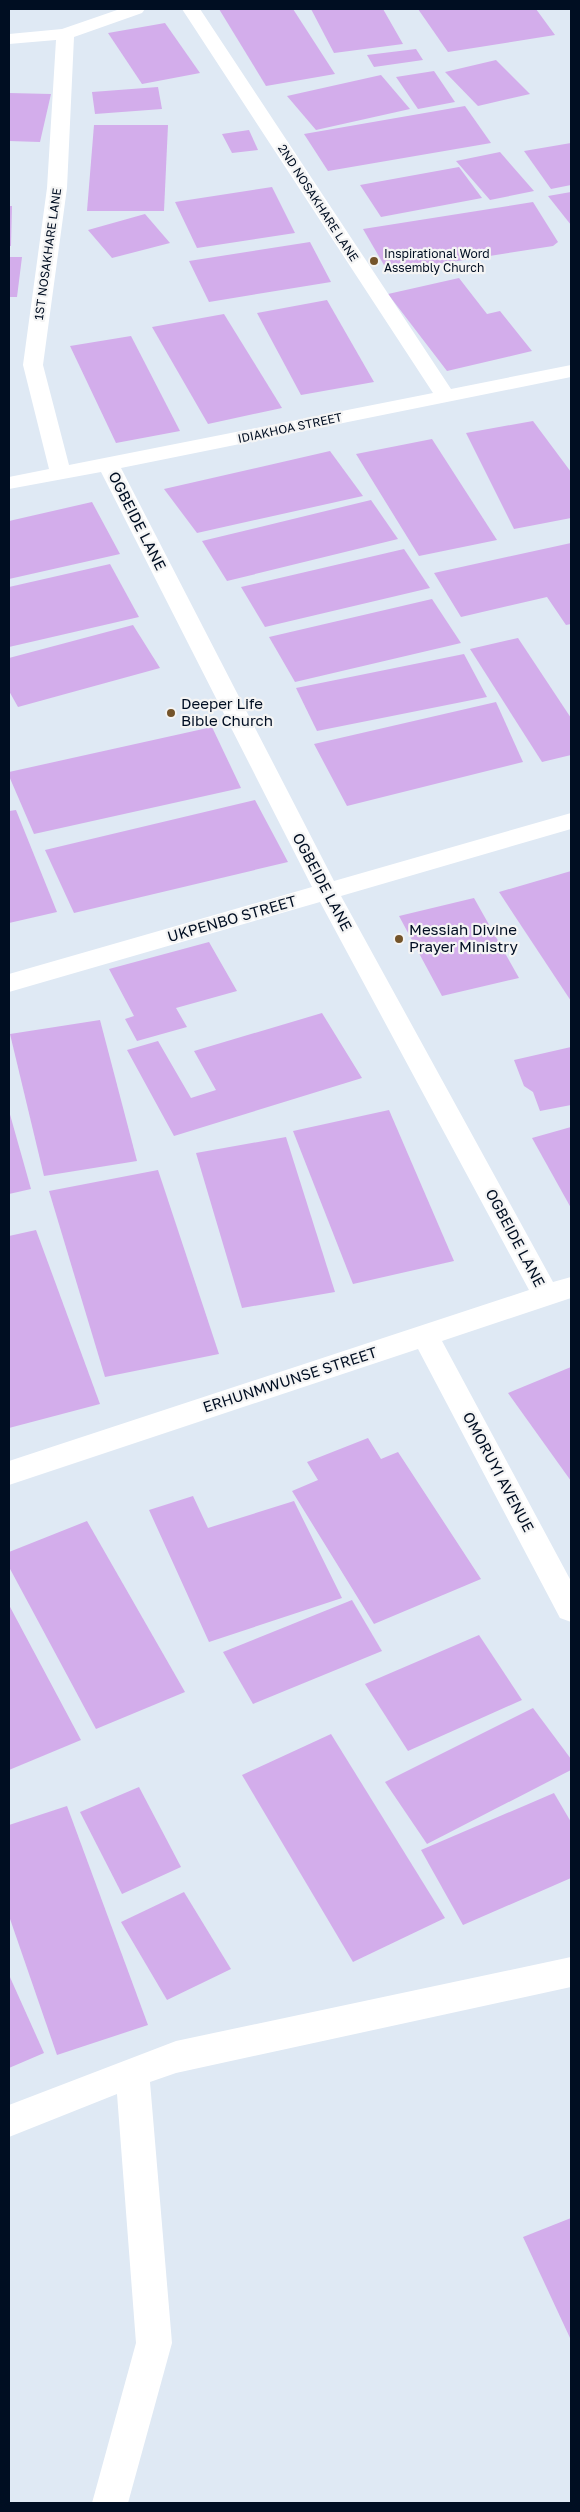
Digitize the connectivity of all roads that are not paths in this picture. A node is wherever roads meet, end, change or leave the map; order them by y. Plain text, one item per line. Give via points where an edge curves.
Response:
1 (136, 9) edge
2 (191, 9) edge
3 (65, 34) junction
4 (9, 39) edge
5 (571, 372) edge
6 (445, 396) junction
7 (108, 464) junction
8 (60, 471) junction
9 (9, 482) edge
10 (571, 821) edge
11 (327, 892) junction
12 (9, 984) edge
13 (558, 1290) edge
14 (425, 1336) junction
15 (9, 1474) edge
16 (571, 1609) edge
17 (571, 1972) edge
18 (132, 2072) junction
19 (9, 2121) edge
20 (110, 2503) edge

1 - 3 street
2 - 6 street, 2ND NOSAKHARE LANE
3 - 4 street
3 - 8 street, 1ST NOSAKHARE LANE via 57,188 33,365
5 - 6 street, IDIAKHOA STREET
6 - 7 street, IDIAKHOA STREET
7 - 8 street, IDIAKHOA STREET
7 - 11 street, OGBEIDE LANE
8 - 9 street, IDIAKHOA STREET
10 - 11 street, UKPENBO STREET
11 - 12 street, UKPENBO STREET
11 - 13 street, OGBEIDE LANE
13 - 14 street, ERHUNMWUNSE STREET
14 - 15 street, ERHUNMWUNSE STREET
14 - 16 street, OMORUYI AVENUE
17 - 18 street via 224,2046
18 - 19 street
18 - 20 street via 154,2343

